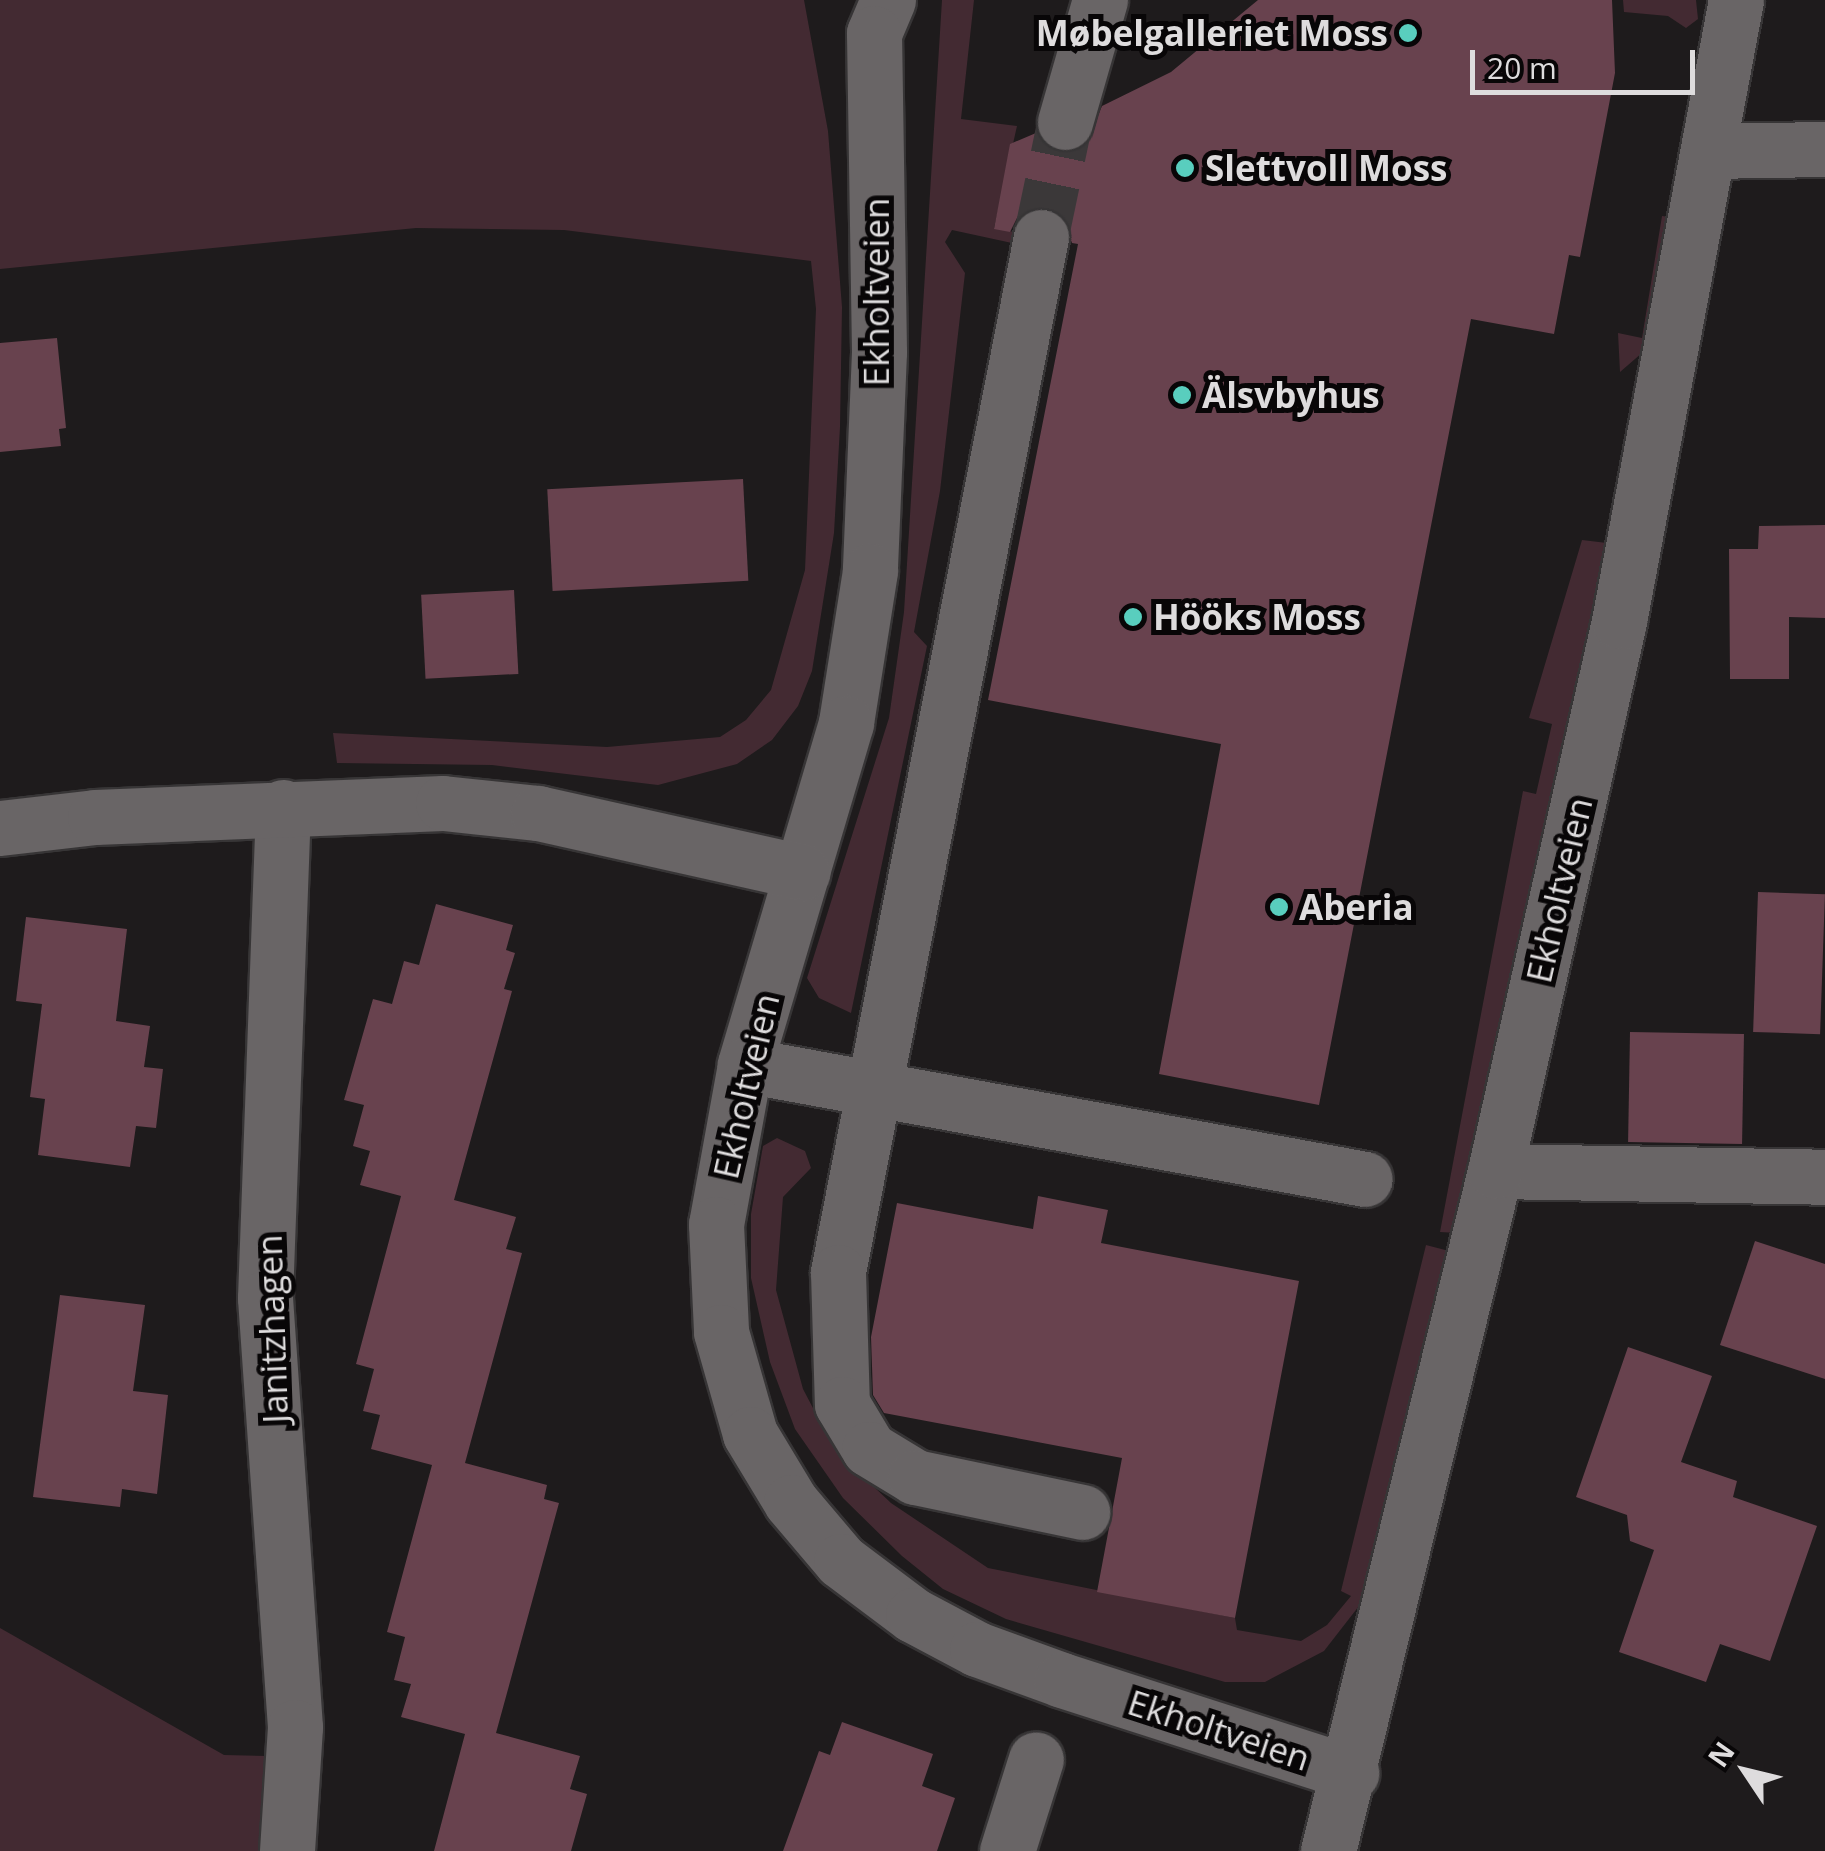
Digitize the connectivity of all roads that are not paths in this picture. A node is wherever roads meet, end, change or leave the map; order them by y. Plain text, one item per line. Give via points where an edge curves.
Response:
1 (1100, 0) edge
2 (1736, 0) edge
3 (872, 11) edge
4 (1064, 122) tunnel mouth
5 (1825, 149) edge
6 (1709, 152) junction
7 (1042, 237) tunnel mouth
8 (283, 807) junction
9 (0, 828) edge
10 (802, 872) junction
11 (745, 1065) junction
12 (869, 1088) junction
13 (1495, 1171) junction
14 (1825, 1177) edge
15 (1364, 1178) dead end
16 (1082, 1512) dead end
17 (1036, 1759) dead end
18 (1350, 1773) junction
19 (288, 1851) edge
20 (1006, 1851) edge
21 (1328, 1851) edge

1 - 4 street
2 - 6 street, Ekholtveien
3 - 10 street, Ekholtveien via 879,352 870,571 846,723
5 - 6 street
6 - 13 street, Ekholtveien via 1615,640
7 - 12 street
8 - 9 street
8 - 10 street via 443,803 538,812
8 - 19 street, Janitzhagen via 265,1298 295,1728
10 - 11 street, Ekholtveien
11 - 12 street
11 - 18 street, Ekholtveien via 716,1224 721,1332 750,1434 791,1502 840,1562 913,1614 978,1649
12 - 15 street
12 - 16 street via 838,1272 842,1404 869,1449 915,1477
13 - 14 street
13 - 18 street, Ekholtveien
17 - 20 street
18 - 21 street, Ekholtveien

